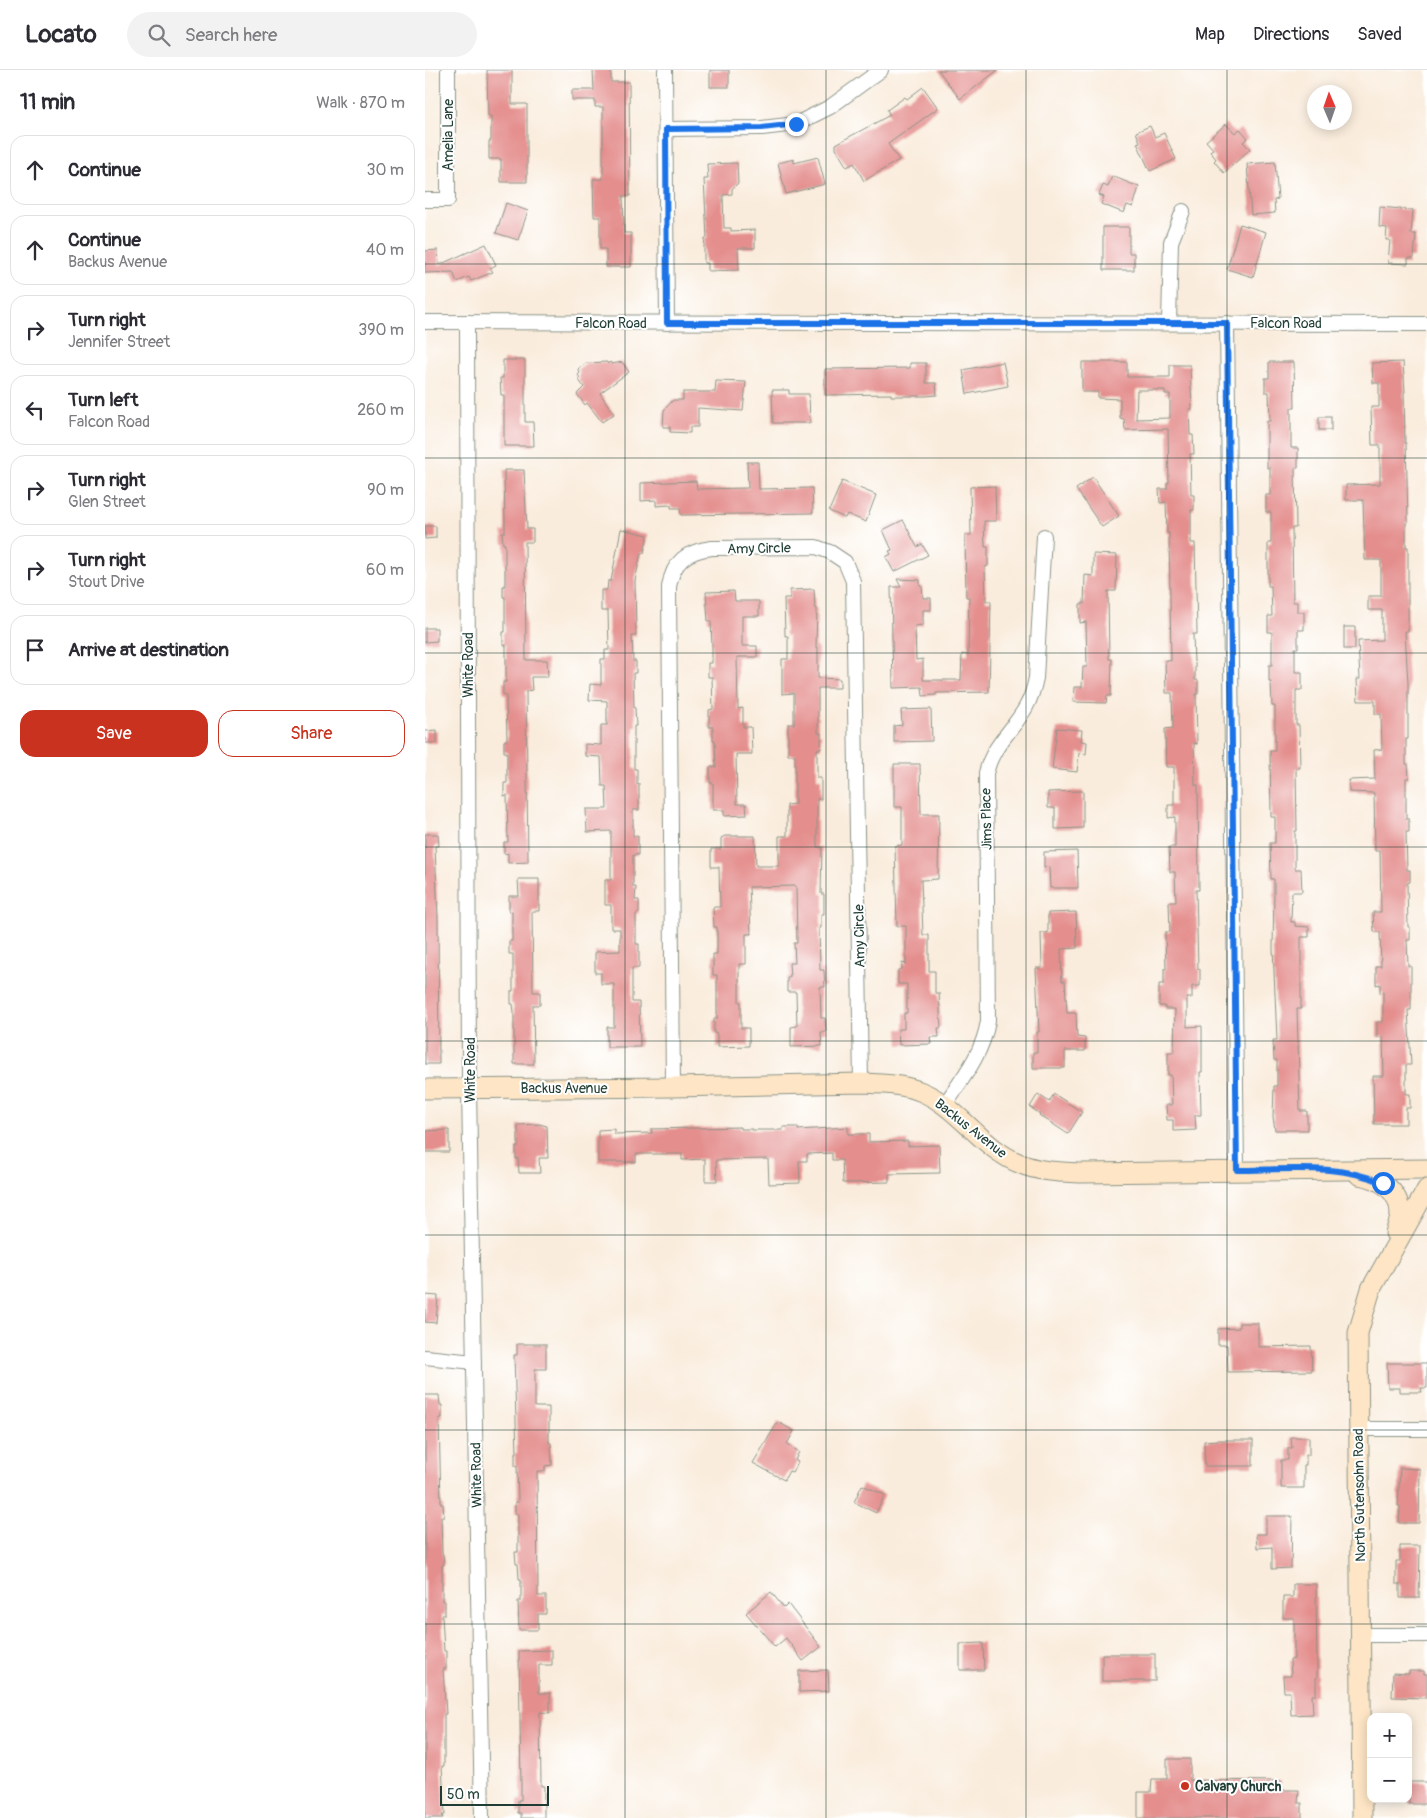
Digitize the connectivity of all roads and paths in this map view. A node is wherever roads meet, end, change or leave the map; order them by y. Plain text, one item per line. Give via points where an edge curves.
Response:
1 (448, 70) edge
2 (665, 70) edge
3 (881, 70) edge
4 (666, 129) junction
5 (425, 200) edge
6 (1183, 211) dead end
7 (425, 322) edge
8 (467, 322) junction
9 (667, 323) junction
10 (1169, 323) junction
11 (1227, 323) junction
12 (1427, 324) edge
13 (1044, 536) dead end
14 (861, 1083) junction
15 (673, 1087) junction
16 (425, 1089) edge
17 (469, 1089) junction
18 (945, 1104) junction
19 (1427, 1169) edge
20 (1237, 1170) junction
21 (1328, 1170) junction
22 (1427, 1189) edge
23 (1388, 1256) junction
24 (425, 1357) edge
25 (474, 1362) junction
26 (1427, 1428) edge
27 (1358, 1429) junction
28 (1360, 1635) junction
29 (1427, 1635) edge
30 (482, 1818) edge
31 (1362, 1818) edge

1 - 5 street, Amelia Lane via 448,200
2 - 4 street
3 - 4 street via 831,107 796,124 762,128
4 - 9 street
6 - 10 street via 1171,242
7 - 8 street, Falcon Road
8 - 9 street, Falcon Road
8 - 17 street, White Road
9 - 10 street, Falcon Road
10 - 11 street, Falcon Road
11 - 12 street, Falcon Road
11 - 20 street
13 - 18 street, Jims Place via 1033,692 1026,708 992,754 986,774 986,1036 971,1066
14 - 15 street, Backus Avenue
14 - 15 street, Amy Circle via 853,581 845,562 816,547 712,548 687,555 677,564 669,587
14 - 18 street, Backus Avenue via 921,1091
15 - 17 street, Backus Avenue
16 - 17 street, Backus Avenue
17 - 25 street, White Road
18 - 20 street, Backus Avenue via 996,1150 1020,1164 1047,1172
19 - 21 street, Backus Avenue
20 - 21 street, Backus Avenue
21 - 23 street via 1368,1176 1383,1183 1393,1193 1400,1216
22 - 23 street, North Gutensohn Road
23 - 27 street, North Gutensohn Road via 1371,1288 1359,1333
24 - 25 street
25 - 30 street, White Road
26 - 27 street
27 - 28 street, North Gutensohn Road
28 - 29 street
28 - 31 street, North Gutensohn Road

